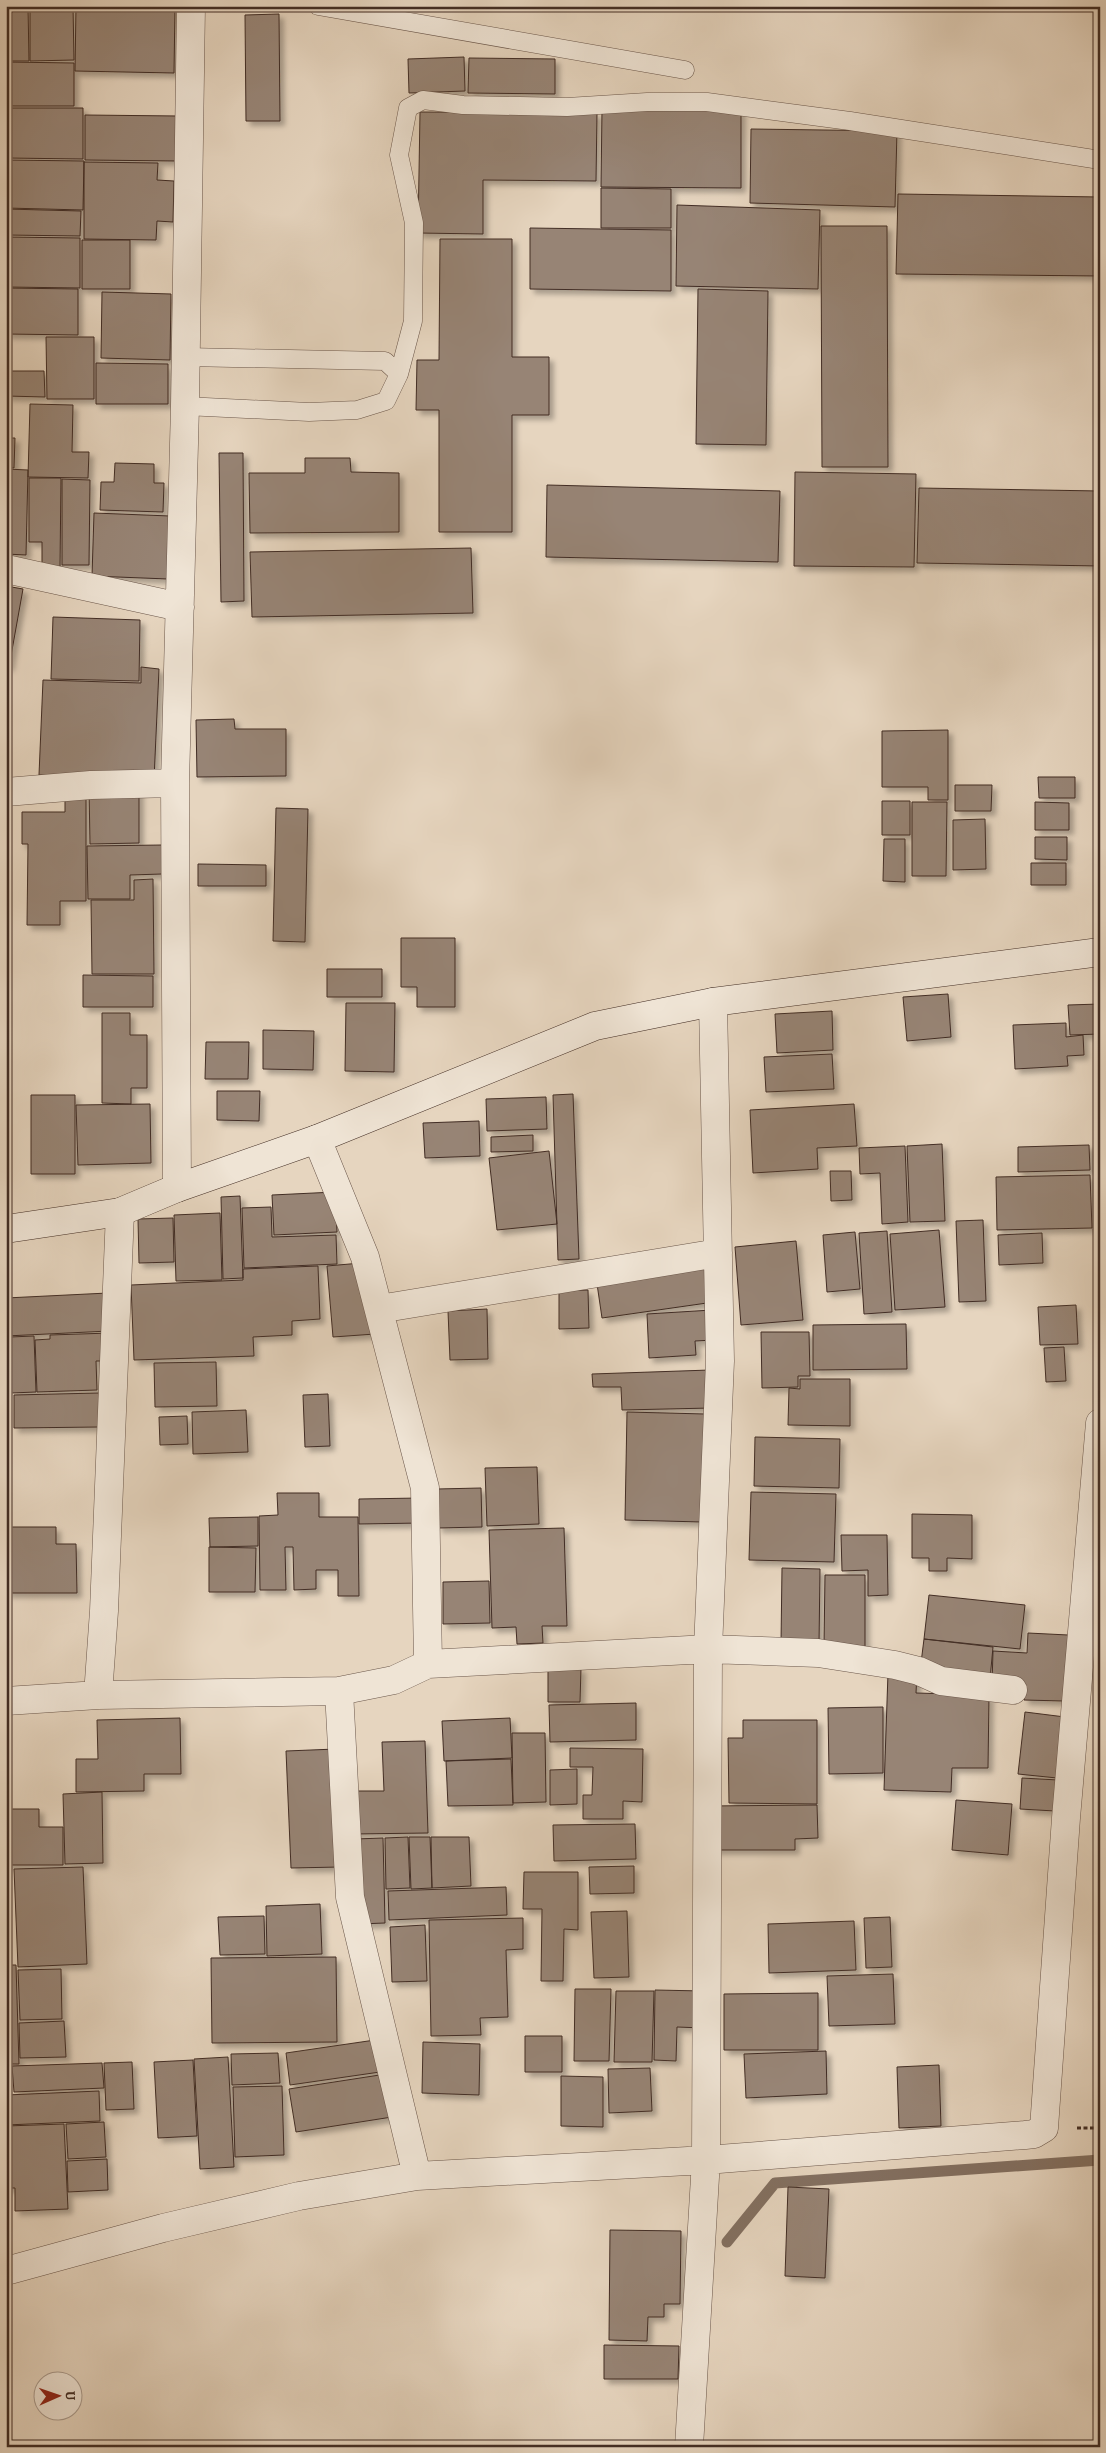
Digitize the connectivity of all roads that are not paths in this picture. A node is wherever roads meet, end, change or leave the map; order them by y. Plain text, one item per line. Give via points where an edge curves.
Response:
1 (191, 6) edge
2 (318, 6) edge
3 (685, 70) dead end
4 (1100, 160) edge
5 (186, 357) junction
6 (399, 374) junction
7 (185, 406) junction
8 (6, 570) edge
9 (180, 607) junction
10 (176, 783) junction
11 (6, 792) edge
12 (1100, 952) edge
13 (713, 1002) junction
14 (317, 1139) junction
15 (177, 1188) junction
16 (120, 1212) junction
17 (6, 1229) edge
18 (718, 1253) junction
19 (379, 1309) junction
20 (1100, 1423) edge
21 (708, 1649) junction
22 (428, 1664) junction
23 (1013, 1690) dead end
24 (339, 1691) junction
25 (98, 1695) junction
26 (6, 1701) edge
27 (706, 2160) junction
28 (417, 2176) junction
29 (6, 2271) edge
30 (689, 2447) edge

1 - 5 street
2 - 3 lane
4 - 6 lane via 707,102 567,107 463,105 423,100 408,108 398,155 414,223 413,321
5 - 6 lane via 385,361
5 - 7 street
6 - 7 lane via 386,401 357,410 309,412
7 - 9 street
8 - 9 street
9 - 10 street
10 - 11 street
10 - 15 street
12 - 13 street
13 - 14 street via 596,1026
13 - 18 street
14 - 15 street
14 - 19 street via 365,1257
15 - 16 street
16 - 17 street
16 - 25 street
18 - 19 street
18 - 21 street via 720,1361
19 - 22 street via 425,1488
20 - 27 street via 1066,1818 1044,2128 1025,2135
21 - 22 street
21 - 23 street via 818,1653 919,1671 941,1681
21 - 27 street
22 - 24 street via 394,1680
24 - 25 street
24 - 28 street via 350,1897
25 - 26 street
27 - 28 street
27 - 30 street
28 - 29 street via 299,2196 163,2228

